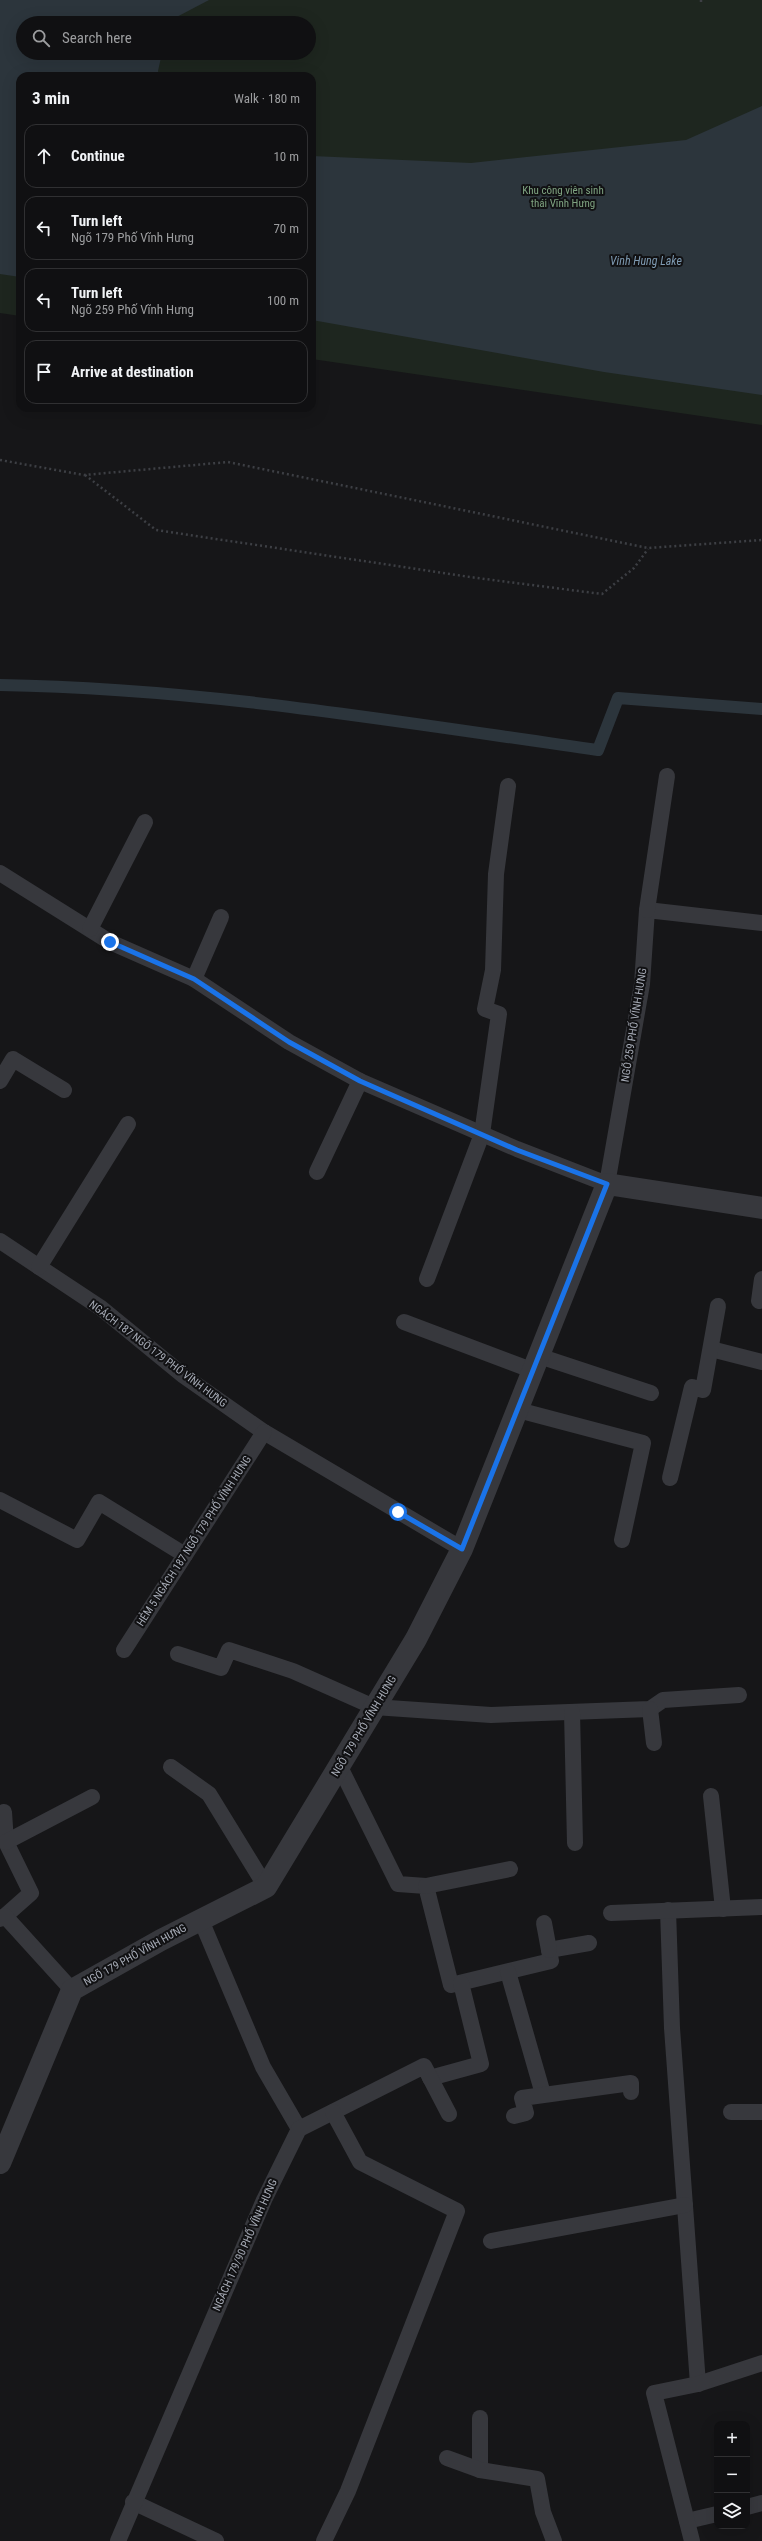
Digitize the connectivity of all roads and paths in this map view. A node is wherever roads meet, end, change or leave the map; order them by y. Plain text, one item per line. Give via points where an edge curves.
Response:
1 (0, 460) edge
2 (84, 475) junction
3 (762, 540) edge
4 (648, 548) junction
5 (667, 776) dead end
6 (508, 786) dead end
7 (145, 822) dead end
8 (2, 877) edge
9 (647, 910) junction
10 (221, 917) dead end
11 (762, 923) edge
12 (90, 929) junction
13 (194, 979) junction
14 (0, 1081) edge
15 (360, 1081) junction
16 (64, 1090) dead end
17 (128, 1124) dead end
18 (482, 1134) junction
19 (317, 1172) dead end
20 (607, 1184) junction
21 (762, 1208) edge
22 (0, 1242) edge
23 (39, 1267) junction
24 (427, 1279) dead end
25 (762, 1279) edge
26 (759, 1300) dead end
27 (718, 1306) dead end
28 (404, 1322) dead end
29 (711, 1349) junction
30 (762, 1362) edge
31 (536, 1364) junction
32 (651, 1393) dead end
33 (518, 1410) junction
34 (264, 1432) junction
35 (670, 1478) dead end
36 (0, 1500) edge
37 (622, 1540) dead end
38 (462, 1549) junction
39 (185, 1555) junction
40 (124, 1650) dead end
41 (178, 1654) dead end
42 (740, 1695) dead end
43 (374, 1707) junction
44 (650, 1709) junction
45 (572, 1712) junction
46 (654, 1743) dead end
47 (171, 1767) dead end
48 (340, 1767) junction
49 (710, 1796) dead end
50 (92, 1797) dead end
51 (4, 1812) dead end
52 (6, 1842) junction
53 (575, 1843) dead end
54 (510, 1869) dead end
55 (426, 1886) junction
56 (266, 1887) junction
57 (762, 1907) edge
58 (723, 1909) junction
59 (668, 1910) junction
60 (612, 1913) dead end
61 (3, 1918) edge
62 (201, 1920) junction
63 (544, 1923) dead end
64 (589, 1943) dead end
65 (549, 1950) junction
66 (508, 1972) junction
67 (461, 1983) junction
68 (72, 1990) junction
69 (430, 2078) junction
70 (631, 2092) dead end
71 (543, 2094) junction
72 (333, 2112) junction
73 (731, 2112) dead end
74 (762, 2112) edge
75 (449, 2114) dead end
76 (514, 2116) dead end
77 (299, 2129) junction
78 (0, 2163) edge
79 (685, 2205) junction
80 (491, 2241) dead end
81 (762, 2363) edge
82 (698, 2384) junction
83 (480, 2418) dead end
84 (447, 2458) dead end
85 (480, 2470) junction
86 (133, 2502) junction
87 (762, 2503) edge
88 (750, 2506) edge
89 (714, 2515) edge
90 (687, 2521) junction
91 (118, 2541) edge
92 (216, 2541) edge
93 (324, 2541) edge
94 (554, 2541) edge
95 (692, 2541) edge

1 - 2 path
2 - 4 path via 228,462
2 - 4 path via 156,530 478,578 602,594 634,568
3 - 4 path
5 - 9 lane, NGÕ 259 PHỐ VĨNH HƯNG
6 - 18 lane via 496,874 493,970 485,1009 499,1014
7 - 12 lane
8 - 12 lane
9 - 11 lane
9 - 20 lane, NGÕ 259 PHỐ VĨNH HƯNG via 642,984
10 - 13 lane
12 - 13 lane via 110,942
13 - 15 lane via 289,1042
14 - 16 lane via 13,1059
15 - 18 lane
15 - 19 lane
17 - 23 lane
18 - 20 lane
18 - 24 lane
20 - 21 street
20 - 31 street, NGÕ 179 PHỐ VĨNH HƯNG
22 - 23 lane, NGÁCH 187 NGÕ 179 PHỐ VĨNH HƯNG
23 - 34 lane, NGÁCH 187 NGÕ 179 PHỐ VĨNH HƯNG via 101,1308 184,1376
25 - 26 lane
27 - 29 lane
28 - 31 lane
29 - 30 lane
29 - 35 lane via 703,1390 692,1387
31 - 32 lane
31 - 33 street, NGÕ 179 PHỐ VĨNH HƯNG
33 - 37 lane via 643,1443
33 - 38 street, NGÕ 179 PHỐ VĨNH HƯNG
34 - 38 lane, NGÁCH 187 NGÕ 179 PHỐ VĨNH HƯNG
34 - 39 lane, HẺM 5 NGÁCH 187 NGÕ 179 PHỐ VĨNH HƯNG
36 - 39 lane via 77,1540 99,1502
38 - 43 street, NGÕ 179 PHỐ VĨNH HƯNG via 416,1639
39 - 40 lane, HẺM 5 NGÁCH 187 NGÕ 179 PHỐ VĨNH HƯNG
41 - 43 lane via 221,1668 229,1650 293,1671
42 - 44 lane via 663,1700
43 - 45 lane via 491,1715
43 - 48 street, NGÕ 179 PHỐ VĨNH HƯNG
44 - 45 lane
44 - 46 lane
45 - 53 lane
47 - 56 lane via 209,1794
48 - 55 lane via 398,1884
48 - 56 street, NGÕ 179 PHỐ VĨNH HƯNG
49 - 58 lane
50 - 52 lane
51 - 52 lane
52 - 61 lane via 31,1893
54 - 55 lane
55 - 67 lane via 451,1984
56 - 62 street, NGÕ 179 PHỐ VĨNH HƯNG
57 - 58 lane
58 - 59 lane
59 - 60 lane
59 - 79 lane via 672,2028
61 - 68 lane
62 - 68 street, NGÕ 179 PHỐ VĨNH HƯNG
62 - 77 lane via 263,2067
63 - 65 lane
64 - 65 lane
65 - 66 lane via 551,1961
66 - 67 lane
66 - 71 lane
67 - 69 lane via 481,2064
68 - 78 street, NGÕ 179 PHỐ VĨNH HƯNG
69 - 72 lane via 424,2066
69 - 75 lane
70 - 71 lane via 631,2083
71 - 76 lane via 522,2098 526,2113
72 - 77 lane
72 - 93 lane via 360,2162 457,2211 348,2491
73 - 74 lane
77 - 86 lane, NGÁCH 179/90 PHỐ VĨNH HƯNG via 264,2200
79 - 80 lane
79 - 82 lane
81 - 82 lane
82 - 90 lane via 654,2393
83 - 85 lane
84 - 85 lane
85 - 94 lane via 537,2479 543,2512
86 - 91 lane, NGÁCH 179/90 PHỐ VĨNH HƯNG
86 - 92 lane
87 - 88 lane
89 - 90 lane
90 - 95 lane

